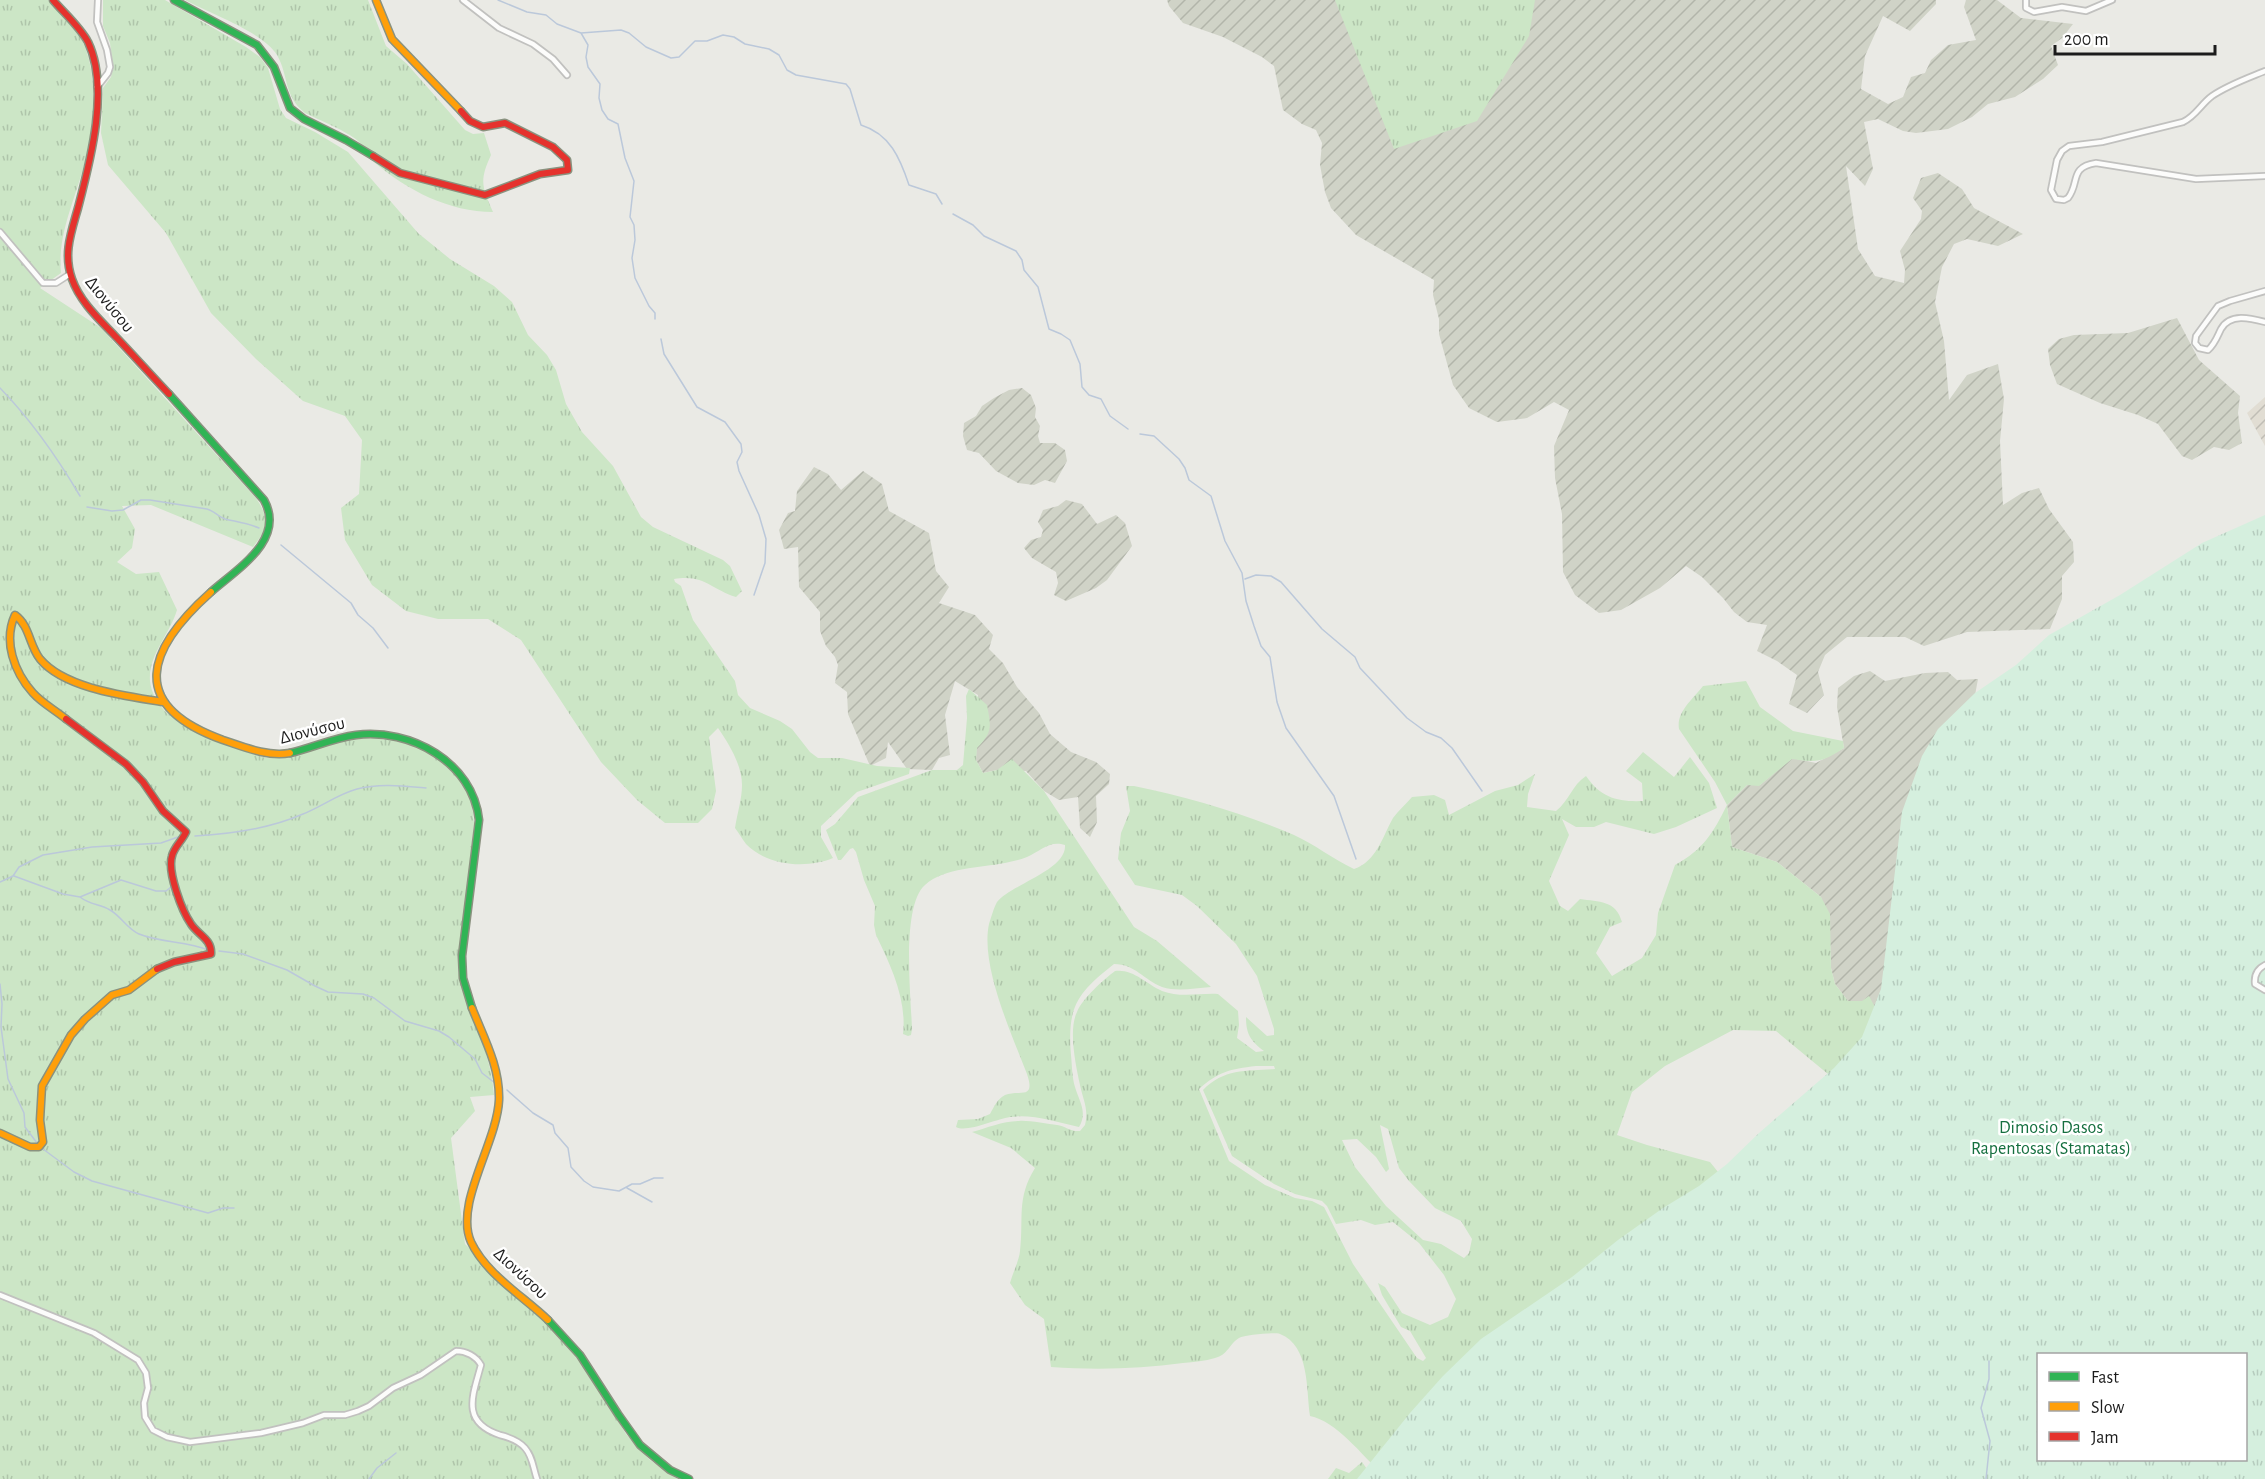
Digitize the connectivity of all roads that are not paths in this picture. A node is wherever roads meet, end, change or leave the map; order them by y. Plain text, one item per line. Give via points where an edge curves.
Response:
1 (53, 0) edge
2 (98, 0) edge
3 (174, 0) edge
4 (376, 0) edge
5 (463, 0) edge
6 (2026, 0) edge
7 (2112, 0) edge
8 (2265, 71) edge
9 (567, 75) dead end
10 (97, 87) junction
11 (2265, 176) edge
12 (0, 232) edge
13 (70, 274) junction
14 (2265, 291) edge
15 (2265, 322) edge
16 (162, 702) junction
17 (2265, 965) edge
18 (2265, 990) edge
19 (0, 1133) edge
20 (0, 1295) edge
21 (537, 1479) edge
22 (689, 1479) edge

1 - 10 main road, Διονύσου via 87,41
2 - 10 street via 97,22 110,67
3 - 4 main road via 258,45 274,67 290,108 304,119 400,173 485,195 552,170 568,170 567,160 538,139 505,123 483,127 470,122 392,39
5 - 9 street via 499,28 533,44
6 - 7 street via 2026,8 2034,12 2062,7 2086,11
8 - 11 street via 2216,94 2183,122 2069,146 2057,160 2051,190 2054,198 2066,200 2079,170 2096,163 2196,179
10 - 13 main road, Διονύσου via 89,166 67,246
12 - 13 street via 43,283 56,283
13 - 16 main road, Διονύσου via 89,308 269,510 271,526 263,542 198,605 168,642 156,676
14 - 15 street via 2218,306 2196,336 2196,346 2208,350 2230,320 2248,318
16 - 19 main road via 129,697 65,678 41,662 23,619 15,615 11,621 9,647 26,686 126,764 186,832 172,853 171,865 191,924 212,947 207,956 160,968 129,990 112,995 71,1035 42,1086 43,1142 39,1147
16 - 22 main road, Διονύσου via 186,723 272,755 296,753 357,734 402,737 436,753 465,781 477,803 479,820 462,957 463,978 492,1054 499,1090 494,1131 467,1212 470,1239 484,1260 570,1342 646,1452
17 - 18 street via 2258,970 2255,984
20 - 21 street via 94,1333 138,1360 146,1373 148,1388 145,1417 153,1430 190,1442 261,1433 324,1415 358,1411 461,1351 476,1357 481,1365 474,1386 473,1416 487,1429 525,1448

